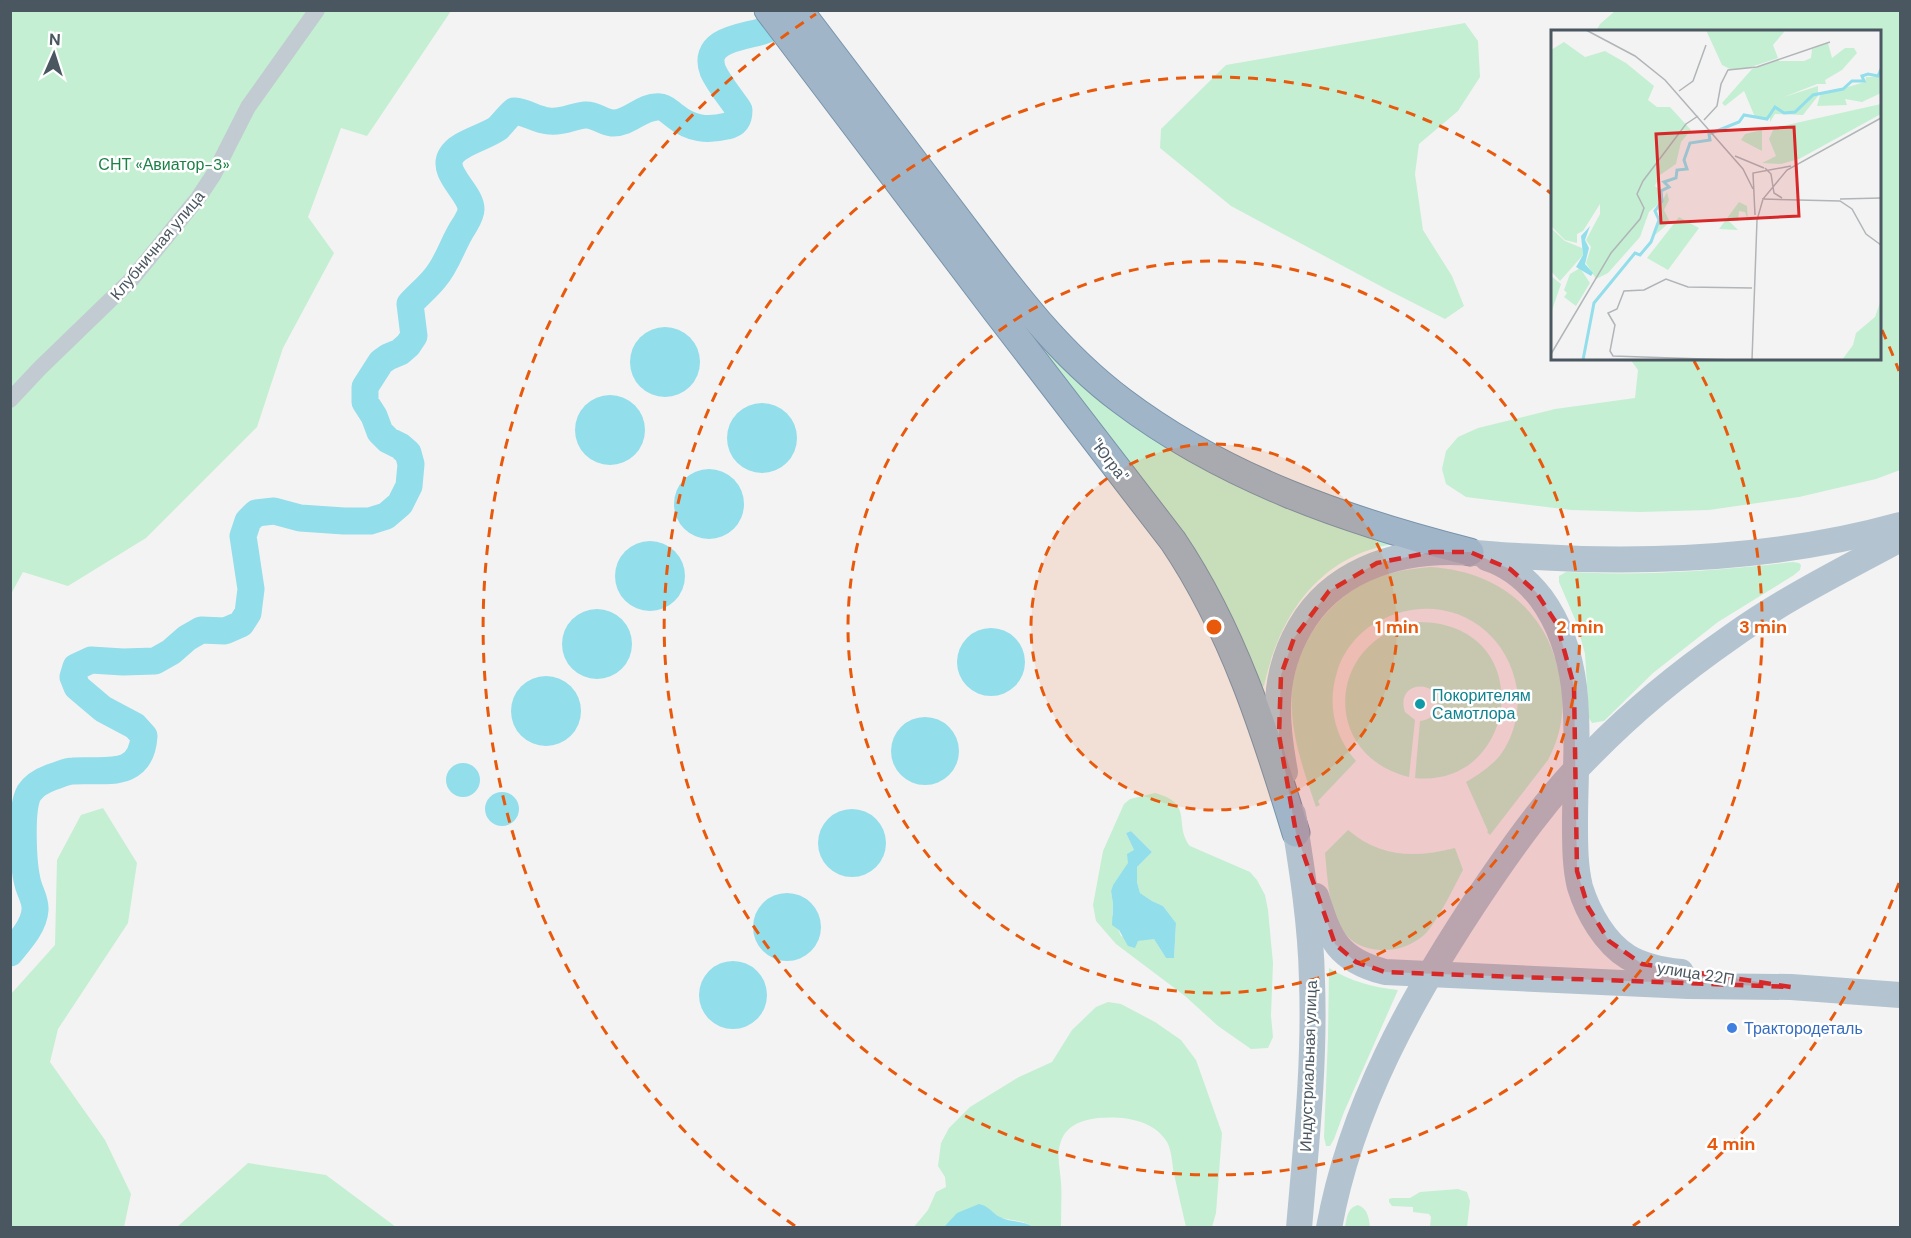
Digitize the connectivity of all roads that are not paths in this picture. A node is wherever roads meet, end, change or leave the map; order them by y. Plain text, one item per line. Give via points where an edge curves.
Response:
1 (318, 10) edge
2 (768, 10) edge
3 (799, 10) edge
4 (822, 61) junction
5 (10, 400) edge
6 (1900, 525) edge
7 (1900, 539) edge
8 (1470, 552) junction
9 (1576, 769) junction
10 (1296, 833) junction
11 (1429, 975) junction
12 (1791, 987) junction
13 (1900, 995) edge
14 (1299, 1227) edge
15 (1329, 1227) edge

1 - 5 street, Клубничная улица via 248,107 198,198 132,279
2 - 4 highway
3 - 4 highway
4 - 8 highway via 1021,302 1070,357 1122,401 1158,426 1246,475 1354,519
4 - 10 highway, "Югра" via 996,311 1188,562 1235,655 1268,741
6 - 8 main road via 1828,542 1713,556 1590,558
7 - 9 main road via 1788,600 1732,636 1642,707
8 - 9 main road, улица 22П via 1494,560 1519,576 1536,592 1557,624 1574,686
8 - 10 main road via 1413,554 1377,563 1329,591 1294,638 1281,675 1277,708
9 - 11 main road via 1501,864
9 - 12 main road, улица 22П via 1579,879 1588,907 1609,941 1627,957 1664,970
10 - 11 main road, улица 22П via 1335,944 1369,968
10 - 14 main road, Индустриальная улица via 1309,930 1313,1016 1311,1094
11 - 12 main road, улица 22П
11 - 15 main road via 1393,1042 1358,1122 1339,1179
12 - 13 main road, улица 22П

